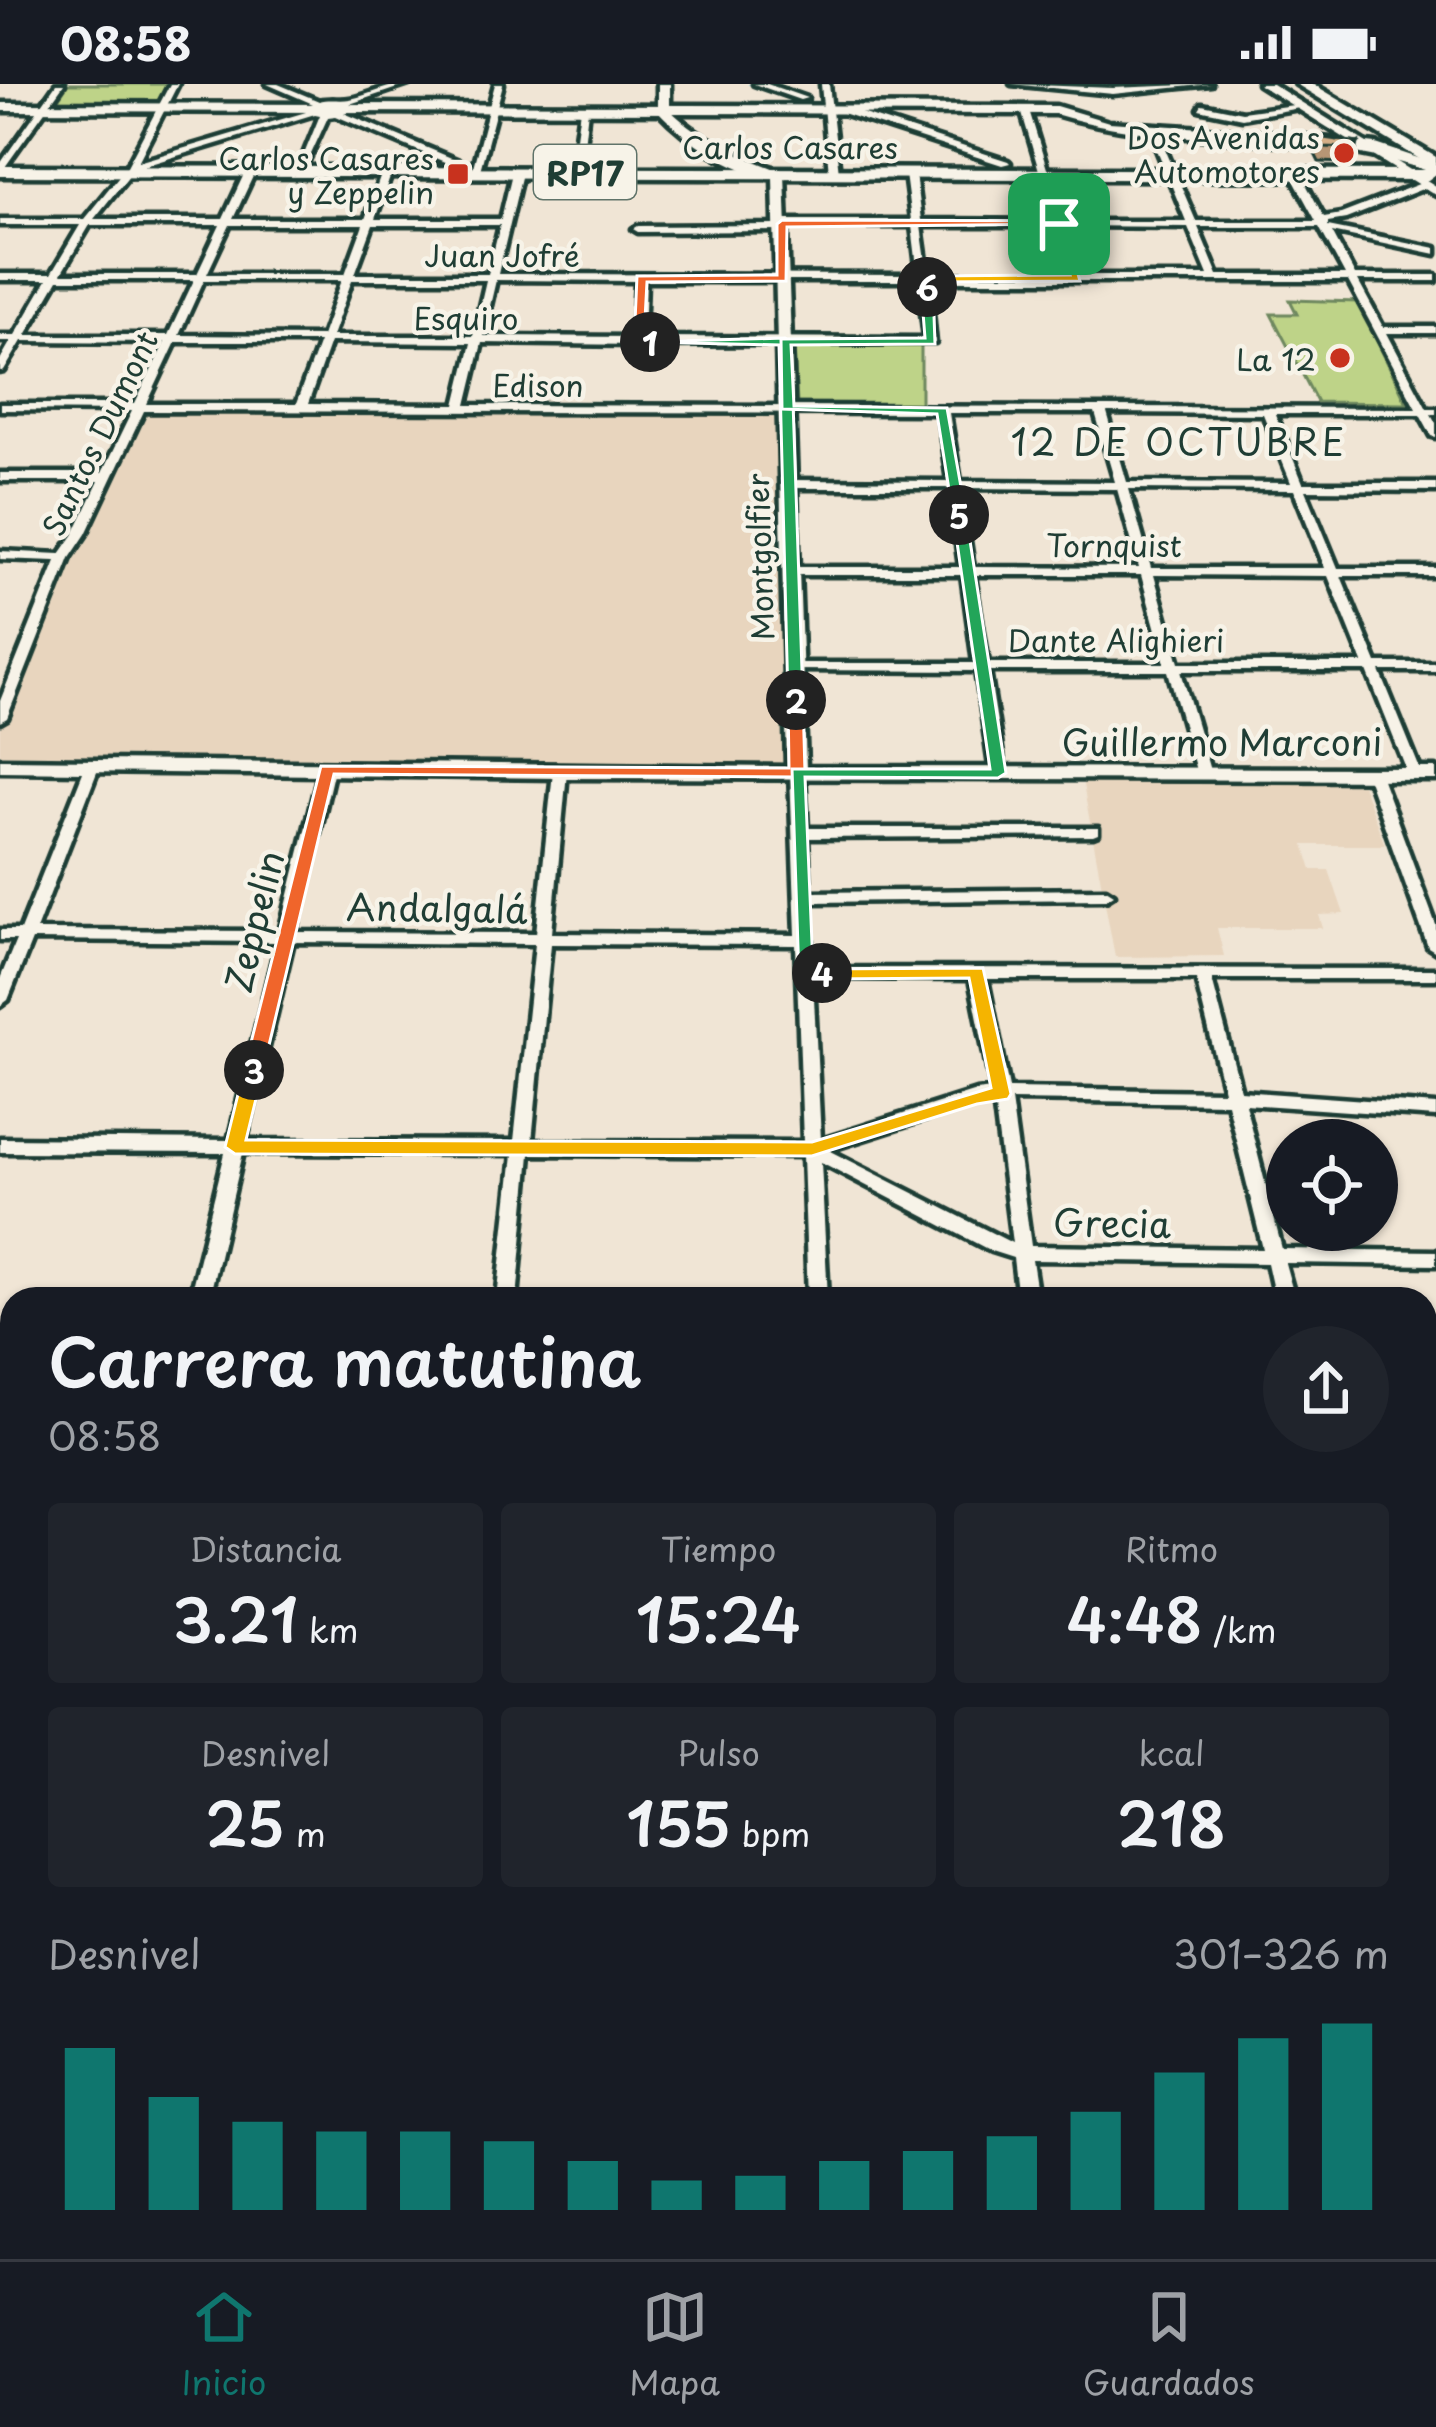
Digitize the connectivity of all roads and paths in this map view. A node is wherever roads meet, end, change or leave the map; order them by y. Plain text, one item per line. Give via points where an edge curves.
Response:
1 (60, 84) edge
2 (174, 84) edge
3 (271, 84) edge
4 (338, 84) edge
5 (405, 84) edge
6 (499, 84) edge
7 (664, 84) edge
8 (758, 84) edge
9 (825, 84) edge
10 (1016, 84) edge
11 (1208, 84) edge
12 (1264, 84) edge
13 (1288, 84) edge
14 (1303, 84) edge
15 (1042, 85) edge
16 (1334, 86) edge
17 (803, 98) dead end
18 (332, 101) junction
19 (1203, 102) dead end
20 (1300, 106) junction
21 (0, 107) edge
22 (44, 107) junction
23 (160, 108) junction
24 (312, 108) junction
25 (345, 108) junction
26 (494, 108) junction
27 (584, 109) junction
28 (663, 109) junction
29 (834, 110) junction
30 (1025, 110) junction
31 (1056, 110) junction
32 (325, 116) junction
33 (1153, 130) junction
34 (1436, 144) edge
35 (1367, 147) junction
36 (1005, 164) dead end
37 (127, 170) junction
38 (0, 171) edge
39 (250, 172) junction
40 (299, 172) junction
41 (387, 172) junction
42 (476, 172) junction
43 (576, 172) junction
44 (517, 173) junction
45 (774, 173) junction
46 (834, 173) junction
47 (910, 174) junction
48 (1042, 174) junction
49 (1171, 174) junction
50 (1296, 175) junction
51 (1431, 176) edge
52 (0, 222) edge
53 (87, 222) junction
54 (227, 222) junction
55 (371, 222) junction
56 (505, 222) junction
57 (919, 224) junction
58 (1059, 224) junction
59 (1190, 224) junction
60 (1323, 224) junction
61 (782, 226) junction
62 (638, 229) dead end
63 (1436, 251) edge
64 (0, 277) edge
65 (54, 277) junction
66 (200, 278) junction
67 (349, 278) junction
68 (492, 278) junction
69 (1354, 278) junction
70 (1436, 278) edge
71 (641, 279) junction
72 (782, 279) junction
73 (926, 279) junction
74 (1076, 279) junction
75 (1215, 279) junction
76 (1381, 330) junction
77 (1436, 330) edge
78 (0, 338) edge
79 (17, 338) junction
80 (172, 339) junction
81 (326, 340) junction
82 (476, 341) junction
83 (638, 342) junction
84 (785, 342) junction
85 (0, 369) edge
86 (0, 406) edge
87 (140, 407) junction
88 (301, 407) junction
89 (460, 407) junction
90 (788, 409) junction
91 (943, 410) junction
92 (1100, 410) junction
93 (1268, 410) junction
94 (1430, 411) edge
95 (1436, 434) edge
96 (0, 477) edge
97 (103, 477) junction
98 (790, 484) junction
99 (955, 486) junction
100 (1121, 487) junction
101 (1300, 487) junction
102 (1436, 487) edge
103 (0, 555) edge
104 (64, 558) junction
105 (792, 571) junction
106 (968, 571) junction
107 (1336, 571) junction
108 (1144, 572) junction
109 (1436, 572) edge
110 (0, 654) edge
111 (22, 654) junction
112 (981, 666) junction
113 (795, 667) junction
114 (1173, 667) junction
115 (1373, 667) junction
116 (1436, 667) edge
117 (0, 718) edge
118 (0, 765) edge
119 (92, 766) junction
120 (327, 769) junction
121 (560, 772) junction
122 (797, 772) junction
123 (998, 773) junction
124 (1204, 774) junction
125 (1373, 774) junction
126 (1426, 774) edge
127 (1093, 832) dead end
128 (799, 833) junction
129 (1106, 894) dead end
130 (802, 897) junction
131 (0, 935) edge
132 (24, 935) junction
133 (286, 938) junction
134 (801, 940) junction
135 (543, 941) junction
136 (1436, 947) edge
137 (976, 972) junction
138 (805, 973) junction
139 (1203, 974) junction
140 (1436, 974) edge
141 (0, 1000) edge
142 (1002, 1094) junction
143 (1232, 1097) junction
144 (1436, 1111) edge
145 (0, 1145) edge
146 (523, 1146) junction
147 (235, 1147) junction
148 (812, 1149) junction
149 (1022, 1253) junction
150 (1275, 1258) junction
151 (1436, 1258) edge
152 (202, 1287) edge
153 (508, 1287) edge
154 (818, 1287) edge
155 (1026, 1287) edge
156 (1283, 1287) edge

1 - 22 street
2 - 23 street
3 - 24 street
4 - 18 street
5 - 25 street
6 - 26 street
7 - 28 street
8 - 17 street
9 - 29 street
10 - 15 street
11 - 15 street via 1113,91
12 - 20 street
13 - 20 main road
14 - 51 main road
15 - 31 street
16 - 34 main road
18 - 24 street
18 - 25 street
19 - 20 street via 1242,115
20 - 35 street
21 - 22 main road, RP17
22 - 23 main road, RP17
22 - 38 street
23 - 24 main road, RP17
23 - 37 street
24 - 25 main road, RP17
24 - 32 street
24 - 37 street
25 - 26 main road, RP17
25 - 32 street
25 - 42 street
26 - 27 main road, RP17
26 - 42 street
27 - 28 main road, RP17
27 - 43 street
28 - 29 main road, RP17
28 - 45 street via 696,139
29 - 30 main road, RP17
29 - 36 street
29 - 46 street
30 - 31 main road, RP17
30 - 48 street
31 - 33 main road, RP17 via 1099,125
32 - 40 street
33 - 35 main road, RP17
33 - 49 street
35 - 51 main road, RP17
37 - 38 main road, Carlos Casares / RP17
37 - 39 main road, Carlos Casares / RP17
37 - 53 street
39 - 40 main road, Carlos Casares / RP17
39 - 54 street, Santos Dumont
40 - 41 main road, Carlos Casares / RP17
41 - 42 main road, Carlos Casares / RP17
41 - 55 street
42 - 44 main road, Carlos Casares / RP17
43 - 44 main road, Carlos Casares / RP17
43 - 45 main road, Carlos Casares / RP17
44 - 56 street
45 - 46 main road, Carlos Casares / RP17
45 - 61 street, Montgolfier
46 - 47 main road, Carlos Casares / RP17
47 - 48 main road, Carlos Casares / RP17
47 - 57 street
48 - 49 main road, Carlos Casares / RP17
48 - 58 street
49 - 50 main road, Carlos Casares / RP17
49 - 59 street
50 - 51 main road, Carlos Casares / RP17
50 - 60 street
51 - 60 street
52 - 53 street
53 - 54 street
53 - 65 street
54 - 55 street
54 - 66 street, Santos Dumont
55 - 56 street
55 - 67 street
56 - 68 street
57 - 58 street
57 - 61 street
57 - 73 street
58 - 59 street
58 - 74 street
59 - 60 street
59 - 75 street
60 - 63 street
60 - 69 street
61 - 62 street
61 - 72 street, Montgolfier
64 - 65 street, Juan Jofré
65 - 66 street, Juan Jofré
65 - 79 street
66 - 67 street, Juan Jofré
66 - 80 street, Santos Dumont
67 - 68 street, Juan Jofré
67 - 81 street
68 - 71 street, Juan Jofré
68 - 82 street
69 - 70 street, Juan Jofré
69 - 75 street, Juan Jofré
69 - 76 street
71 - 72 street, Juan Jofré
71 - 83 street
72 - 73 street, Juan Jofré
72 - 84 street, Montgolfier
73 - 74 street, Juan Jofré
73 - 84 street, Esquiro via 931,341
74 - 75 street, Juan Jofré
76 - 77 street
76 - 94 street
78 - 79 street, Esquiro
79 - 80 street, Esquiro
79 - 85 street
80 - 81 street, Esquiro
80 - 87 street, Santos Dumont
81 - 82 street, Esquiro
81 - 88 street
82 - 83 street, Esquiro
82 - 89 street
83 - 84 street, Esquiro
84 - 90 street, Montgolfier
86 - 87 street, Edison
87 - 88 street, Edison
87 - 97 street, Santos Dumont
88 - 89 street, Edison
89 - 90 street, Edison
90 - 91 street, Edison
90 - 98 street, Montgolfier
91 - 92 street, Edison
91 - 99 street
92 - 93 street, Edison
92 - 100 street
93 - 94 street, Edison
93 - 101 street
94 - 95 street
96 - 97 street
97 - 104 street, Santos Dumont
98 - 99 street
98 - 105 street, Montgolfier
99 - 100 street
99 - 106 street
100 - 101 street
100 - 108 street
101 - 102 street
101 - 107 street
103 - 104 street
104 - 111 street, Santos Dumont
105 - 106 street, Tornquist
105 - 113 street, Montgolfier
106 - 108 street, Tornquist
106 - 112 street
107 - 108 street, Tornquist
107 - 109 street, Tornquist
107 - 115 street
108 - 114 street
110 - 111 street
111 - 117 street, Santos Dumont
112 - 113 street, Dante Alighieri
112 - 114 street, Dante Alighieri
112 - 123 street
113 - 122 street, Montgolfier
114 - 115 street, Dante Alighieri
114 - 124 street
115 - 116 street, Dante Alighieri
115 - 126 street
118 - 119 street, Guillermo Marconi
119 - 120 street, Guillermo Marconi
119 - 132 street
120 - 121 street, Guillermo Marconi
120 - 133 street, Zeppelin
121 - 122 street, Guillermo Marconi
121 - 135 street
122 - 123 street, Guillermo Marconi
122 - 128 street, Montgolfier
123 - 124 street, Guillermo Marconi
124 - 125 street, Guillermo Marconi
125 - 126 street, Guillermo Marconi
125 - 136 street
127 - 128 street
128 - 130 street, Montgolfier
129 - 130 street
130 - 134 street, Montgolfier
131 - 132 street, Andalgalá
132 - 133 street, Andalgalá
132 - 141 street
133 - 135 street, Andalgalá
133 - 147 street, Zeppelin
134 - 135 street, Andalgalá
134 - 138 street, Montgolfier
135 - 146 street
137 - 138 street
137 - 139 street
137 - 142 street
138 - 148 street, Montgolfier
139 - 140 street
139 - 143 street
142 - 143 street
142 - 148 street
142 - 149 street
143 - 144 street
143 - 150 street
145 - 147 street
146 - 147 street
146 - 148 street
146 - 153 street
147 - 152 street, Zeppelin
148 - 149 street, Grecia
148 - 154 street, Montgolfier
149 - 150 street, Grecia
149 - 155 street
150 - 151 street, Grecia
150 - 156 street

